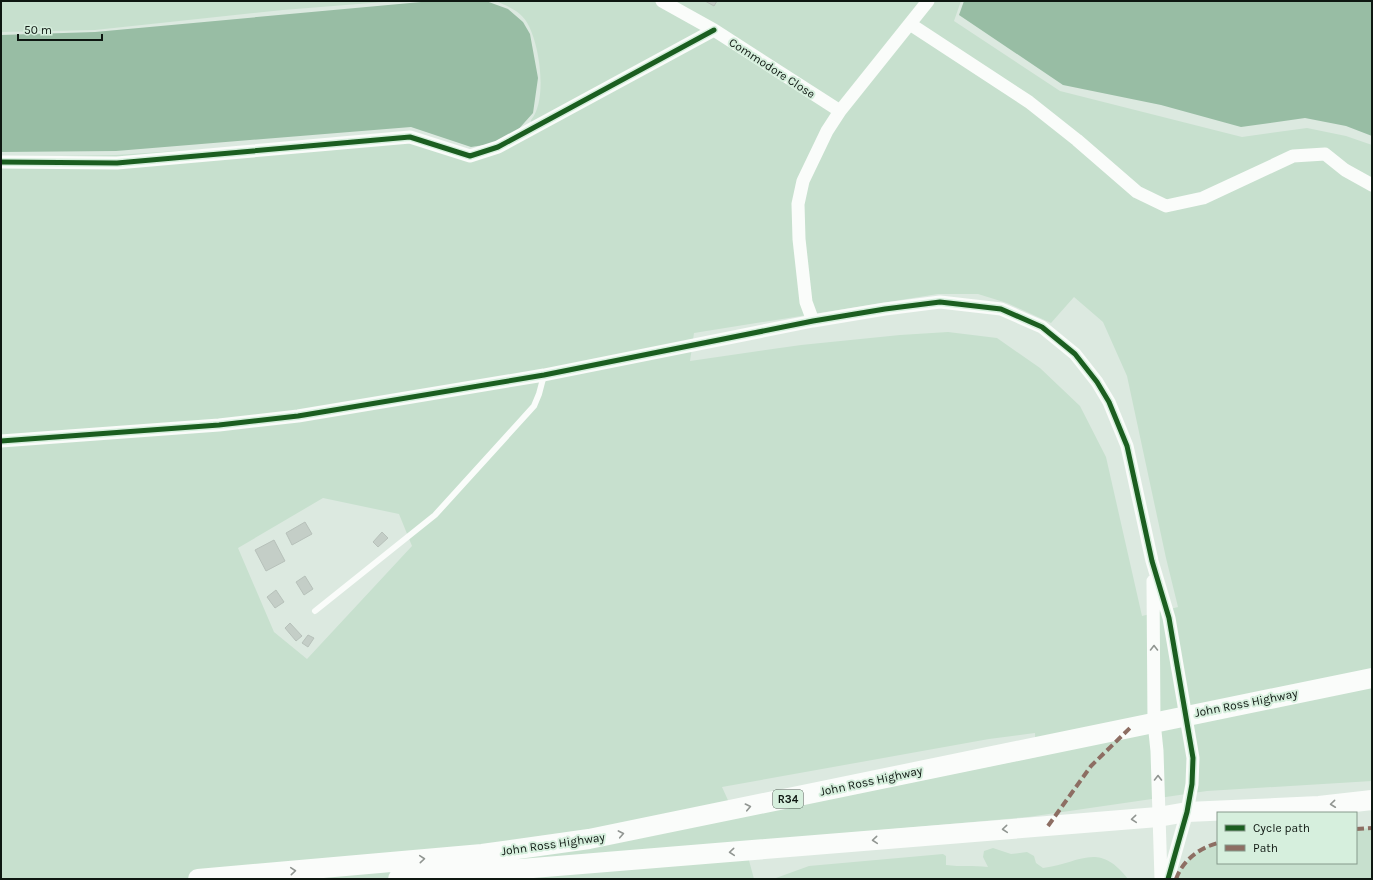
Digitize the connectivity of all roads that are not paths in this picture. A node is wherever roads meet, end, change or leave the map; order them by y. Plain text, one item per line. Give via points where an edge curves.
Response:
1 (662, 1) edge
2 (928, 1) edge
3 (910, 24) junction
4 (714, 30) junction
5 (840, 111) junction
6 (1, 162) edge
7 (1372, 185) edge
8 (813, 321) junction
9 (544, 375) junction
10 (1, 441) edge
11 (1152, 561) junction
12 (315, 611) dead end
13 (1372, 678) edge
14 (1186, 715) junction
15 (1154, 722) junction
16 (1372, 800) edge
17 (1187, 812) junction
18 (1158, 817) junction
19 (198, 879) edge
20 (398, 879) edge
21 (1160, 879) edge
22 (1168, 879) edge

1 - 4 street, Commodore Close
2 - 3 street
3 - 5 street
3 - 7 street via 1029,102 1137,192 1166,206 1203,198 1293,156 1325,154 1345,170
4 - 5 street, Commodore Close
4 - 6 street via 498,147 470,156 410,137 117,163
5 - 8 street via 826,131 803,181 798,204 806,302
8 - 9 street
8 - 11 street via 940,302 1001,309 1042,327 1075,354 1109,402 1127,446
9 - 10 street via 290,417 219,426
9 - 12 lane via 534,406 435,515
11 - 14 street via 1169,618
15 -> 11 street
13 - 14 main road, John Ross Highway / R34
14 - 15 main road, John Ross Highway / R34
14 - 17 street via 1193,758
18 -> 15 street
19 -> 15 main road, John Ross Highway / R34 via 482,854 590,839
16 -> 17 main road, John Ross Highway via 1319,806
17 - 18 main road, John Ross Highway
17 - 22 street
18 -> 20 main road, John Ross Highway
18 - 21 street

